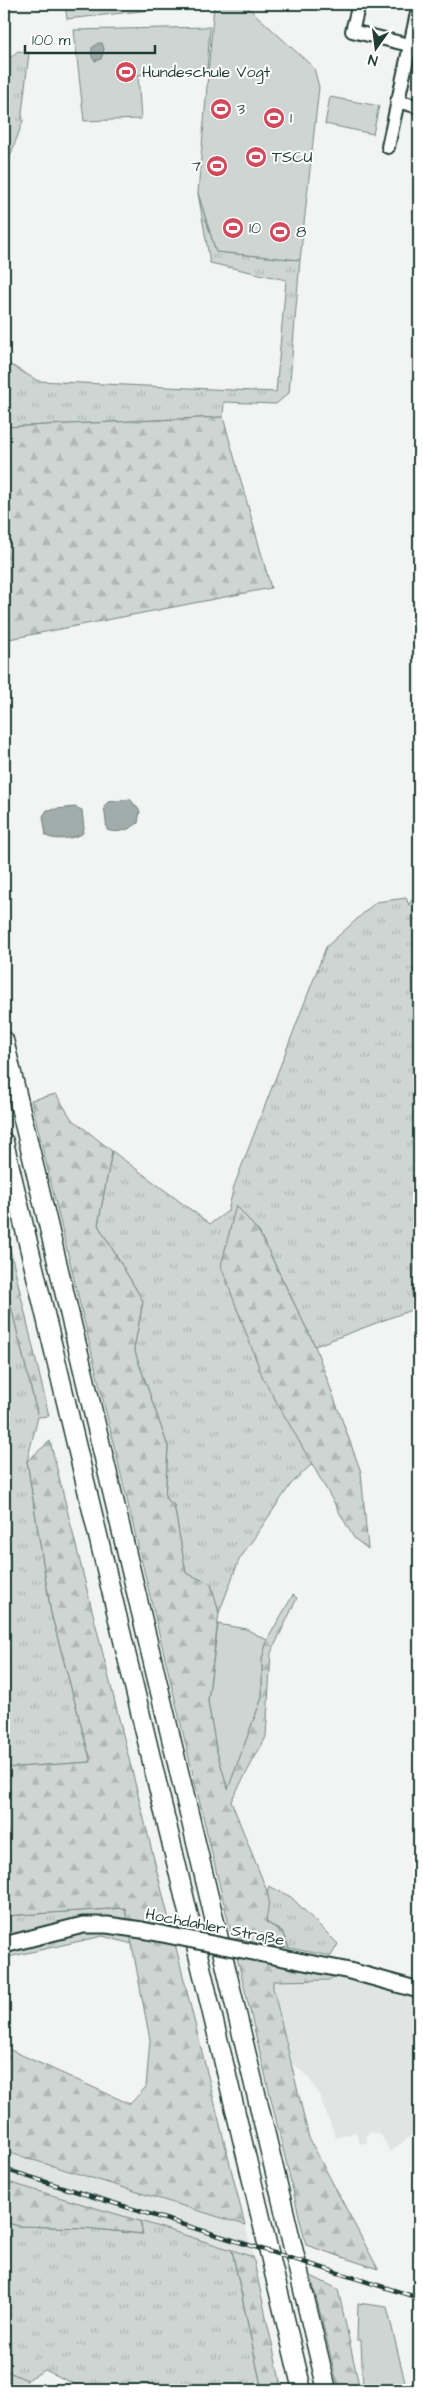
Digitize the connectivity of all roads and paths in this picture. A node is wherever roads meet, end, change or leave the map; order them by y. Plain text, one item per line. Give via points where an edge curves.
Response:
1 (359, 4) edge
2 (419, 4) edge
3 (409, 45) junction
4 (397, 101) junction
5 (419, 107) edge
6 (388, 148) dead end
7 (4, 1040) edge
8 (4, 1142) edge
9 (4, 1945) edge
10 (419, 1990) edge
11 (302, 2390) edge
12 (327, 2390) edge

1 - 3 street via 352,30
2 - 3 street
3 - 4 street
4 - 5 street
4 - 6 street
7 - 12 highway
8 - 11 highway
9 - 10 main road, Hochdahler Straße, bridge via 83,1925 112,1925 350,1972

